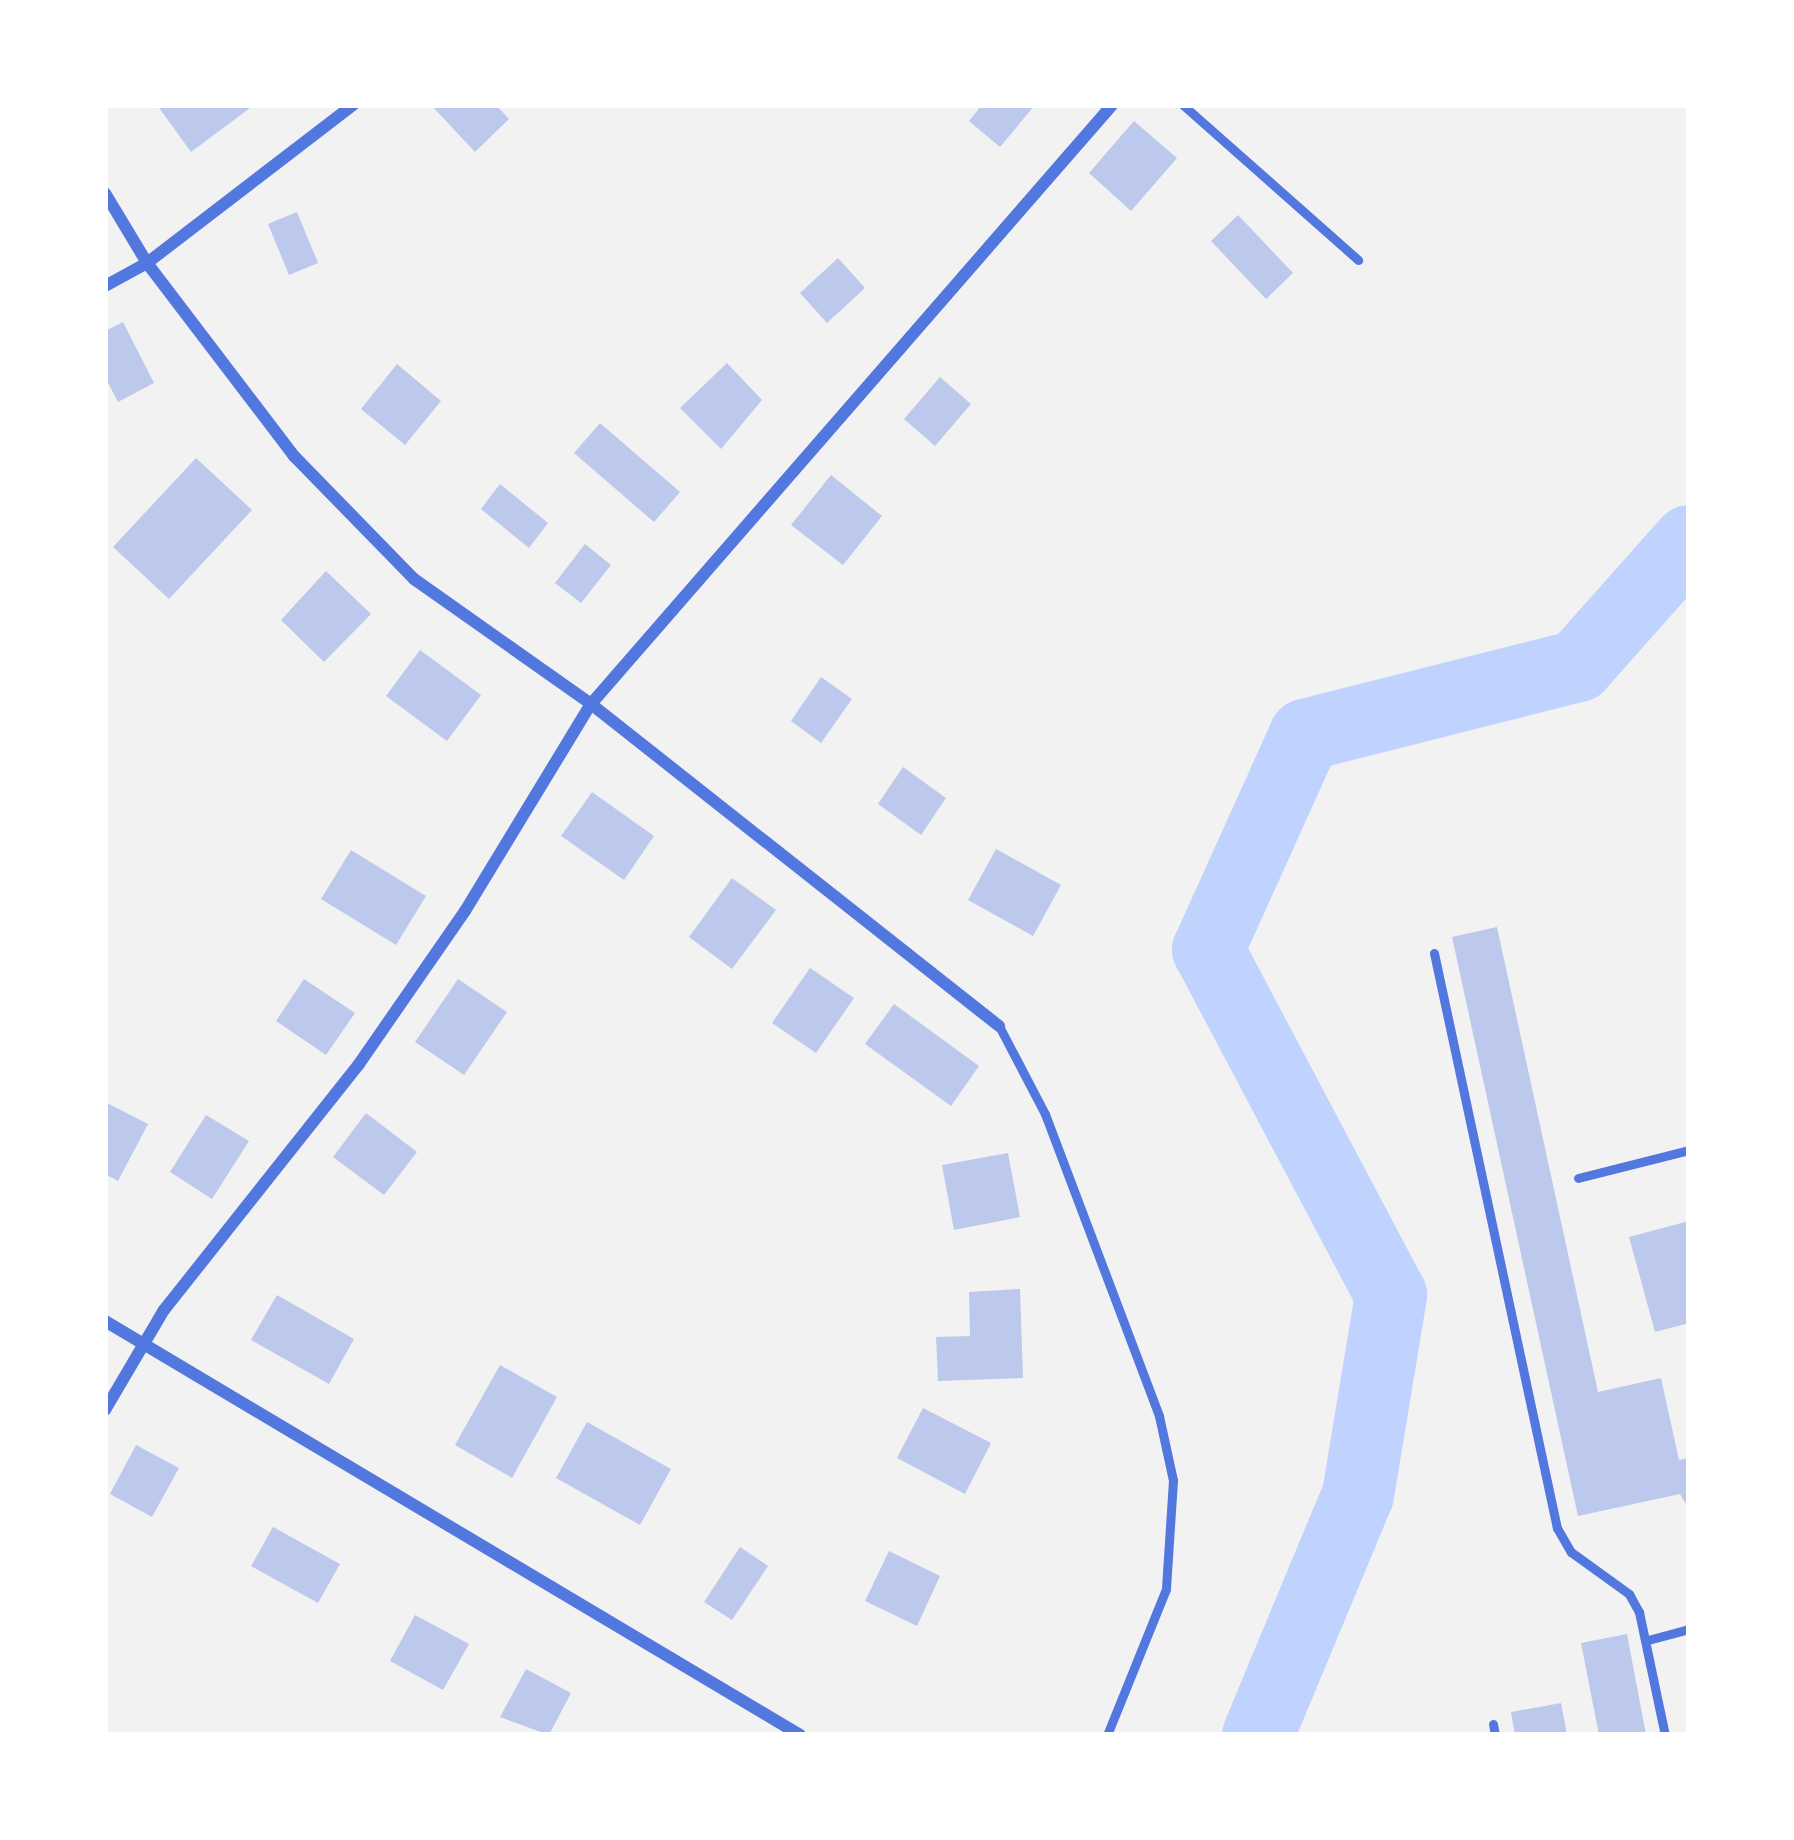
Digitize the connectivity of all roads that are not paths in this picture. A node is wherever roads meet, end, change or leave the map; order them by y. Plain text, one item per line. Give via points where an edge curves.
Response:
1 (353, 105) edge
2 (1112, 105) edge
3 (1183, 105) edge
4 (105, 193) edge
5 (1358, 260) dead end
6 (147, 263) junction
7 (105, 286) edge
8 (591, 704) junction
9 (1434, 953) dead end
10 (999, 1026) joint
11 (1689, 1150) edge
12 (1578, 1178) dead end
13 (105, 1321) edge
14 (141, 1344) junction
15 (105, 1410) edge
16 (1689, 1629) edge
17 (1648, 1640) junction
18 (800, 1735) edge
19 (1107, 1735) edge
20 (1665, 1735) edge

1 - 6 street
2 - 8 street
3 - 5 lane
4 - 6 street
6 - 7 street
6 - 8 street via 350,518 414,579
8 - 10 street
8 - 14 street via 530,812 359,1064
9 - 17 lane via 1557,1528 1571,1552 1629,1594
10 - 19 lane via 1062,1157 1159,1416 1173,1480 1166,1589
11 - 12 lane
13 - 14 street
14 - 15 street
14 - 18 street
16 - 17 lane
17 - 20 lane

